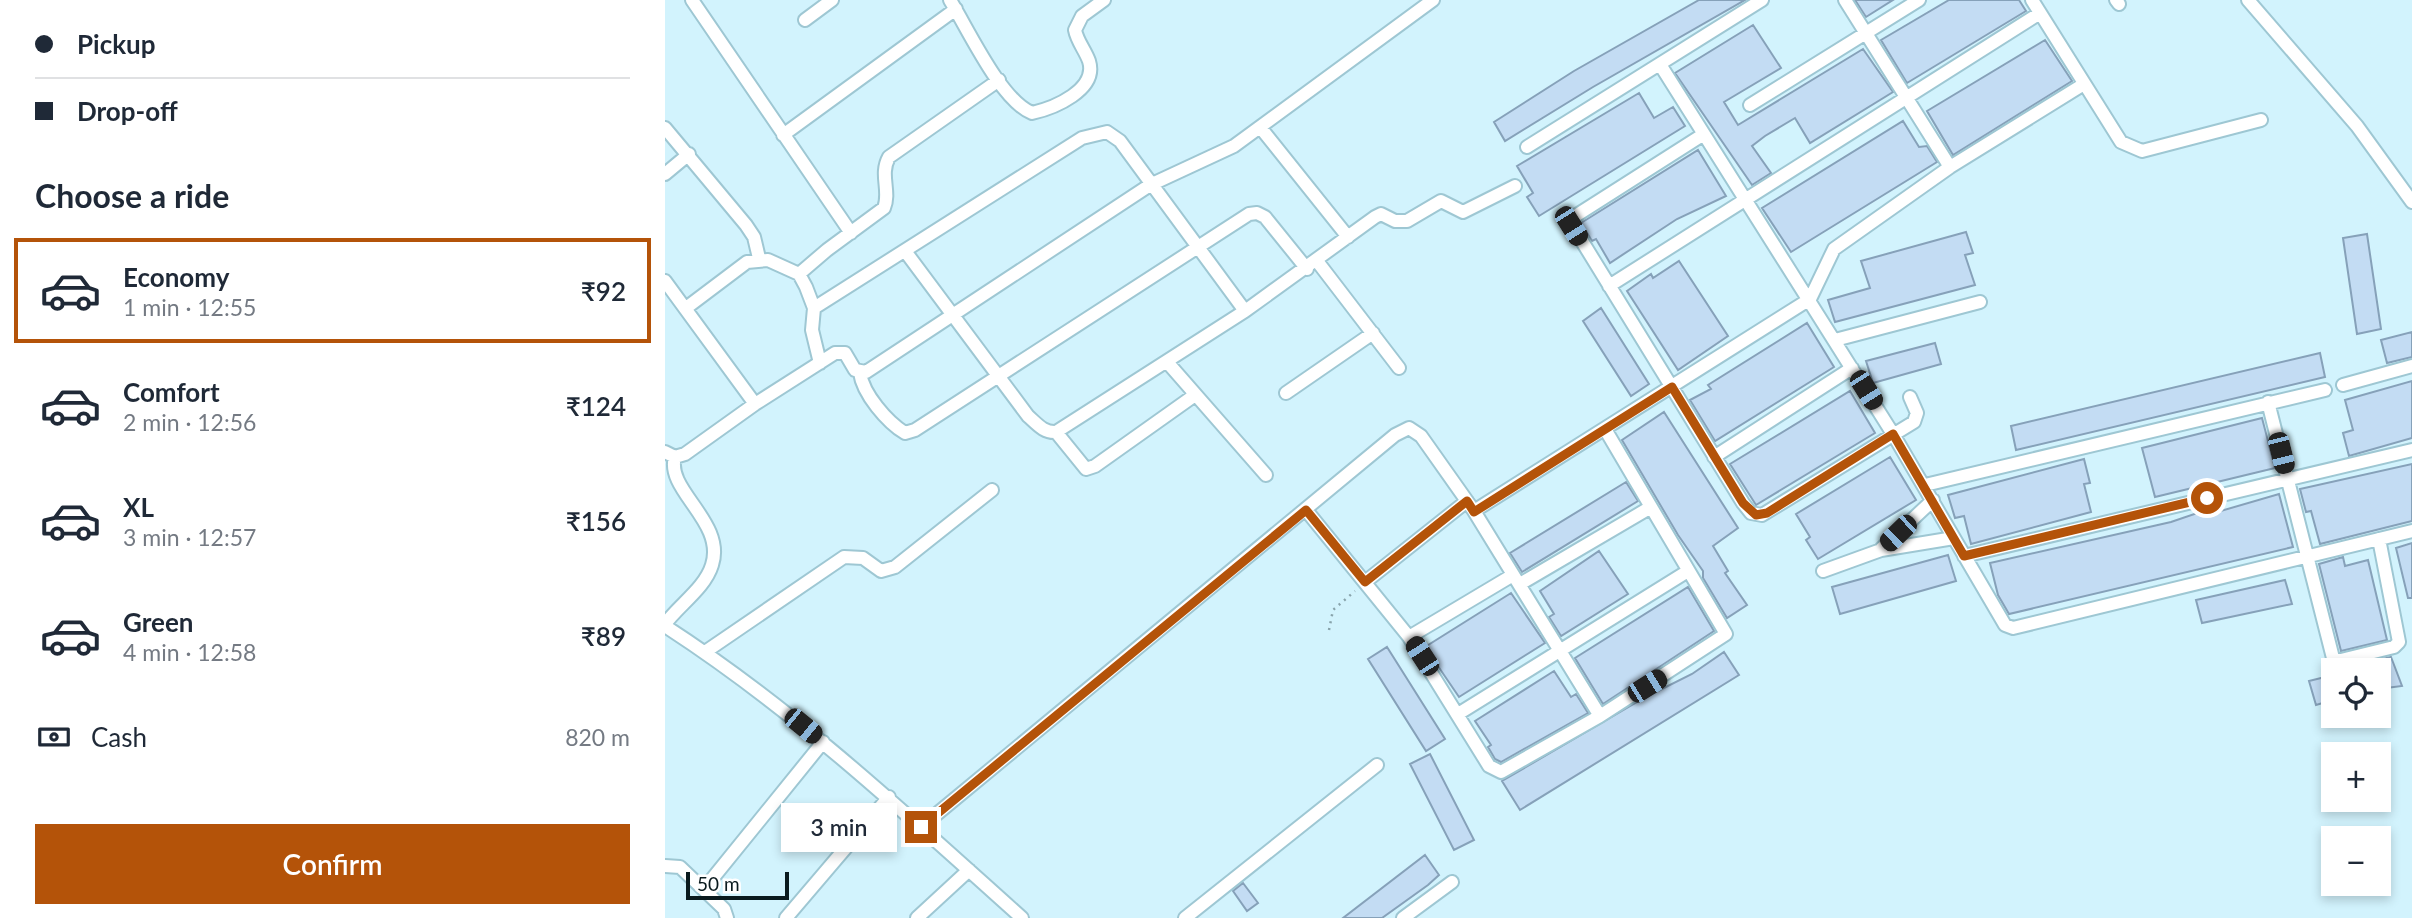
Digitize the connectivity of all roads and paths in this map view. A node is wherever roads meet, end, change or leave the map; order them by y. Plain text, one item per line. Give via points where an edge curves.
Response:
1 (692, 0) edge
2 (832, 0) edge
3 (1104, 0) edge
4 (1433, 0) edge
5 (1762, 0) edge
6 (1845, 0) edge
7 (1919, 0) edge
8 (2032, 0) edge
9 (2248, 0) edge
10 (953, 5) edge
11 (2040, 13) junction
12 (805, 20) dead end
13 (1866, 33) junction
14 (1661, 66) junction
15 (999, 80) junction
16 (2084, 84) junction
17 (1907, 98) junction
18 (1750, 105) dead end
19 (2261, 120) dead end
20 (1260, 127) junction
21 (665, 128) edge
22 (1704, 134) junction
23 (783, 135) junction
24 (1527, 147) dead end
25 (689, 154) junction
26 (1950, 167) junction
27 (665, 174) edge
28 (1150, 185) junction
29 (1515, 186) dead end
30 (1746, 198) junction
31 (2412, 202) edge
32 (851, 233) junction
33 (1348, 237) junction
34 (1196, 248) junction
35 (905, 251) junction
36 (759, 258) junction
37 (1312, 265) junction
38 (799, 274) junction
39 (665, 281) edge
40 (1609, 286) junction
41 (1809, 299) junction
42 (1980, 302) dead end
43 (686, 308) junction
44 (814, 308) junction
45 (1245, 311) junction
46 (953, 313) junction
47 (1373, 333) junction
48 (1835, 340) junction
49 (820, 363) junction
50 (1168, 363) junction
51 (2412, 366) edge
52 (1853, 368) junction
53 (1399, 369) dead end
54 (860, 373) junction
55 (1000, 375) junction
56 (2343, 384) dead end
57 (1672, 387) junction
58 (2325, 390) dead end
59 (1286, 393) dead end
60 (1195, 395) junction
61 (1910, 397) dead end
62 (2268, 402) junction
63 (755, 404) junction
64 (1605, 429) junction
65 (1056, 432) junction
66 (1893, 434) junction
67 (2412, 450) edge
68 (670, 455) edge
69 (1714, 457) junction
70 (1266, 475) dead end
71 (2288, 479) junction
72 (1925, 485) junction
73 (992, 490) dead end
74 (1933, 500) junction
75 (1470, 506) junction
76 (1651, 507) junction
77 (1306, 510) junction
78 (2412, 531) edge
79 (1954, 538) junction
80 (2379, 539) junction
81 (1881, 550) junction
82 (2306, 555) junction
83 (1964, 556) junction
84 (1688, 571) junction
85 (1823, 571) dead end
86 (1517, 580) junction
87 (1365, 582) junction
88 (665, 625) edge
89 (1329, 630) dead end
90 (1409, 637) junction
91 (1558, 649) junction
92 (705, 652) junction
93 (1458, 713) junction
94 (1600, 716) junction
95 (823, 742) junction
96 (1377, 765) dead end
97 (889, 797) junction
98 (921, 827) junction
99 (665, 866) edge
100 (969, 870) junction
101 (1452, 883) dead end
102 (704, 889) junction
103 (1016, 916) edge
104 (728, 917) edge
105 (786, 918) edge
106 (917, 918) edge
107 (1185, 918) edge
108 (1403, 918) edge

1 - 23 street
2 - 12 street
3 - 15 street via 1076,24 1076,37 1090,71 1078,91 1032,113 1023,109
4 - 20 street
5 - 14 street
6 - 13 street
7 - 13 street
8 - 11 street
9 - 31 street via 2357,126
10 - 15 street
10 - 23 street
11 - 16 street
11 - 17 street
13 - 17 street
13 - 18 street
14 - 22 street
14 - 24 street
15 - 32 street via 889,157 883,177 884,208
16 - 19 street via 2120,142 2132,149 2142,151
16 - 26 street
17 - 26 street
17 - 30 street
20 - 28 street via 1219,155
20 - 33 street
21 - 25 street
22 - 30 street
22 - 40 street via 1569,220
23 - 32 street
25 - 27 street
25 - 36 street via 746,225
26 - 41 street via 1834,249
28 - 34 street
28 - 35 street via 1119,141 1108,132 1095,133
28 - 46 street
29 - 33 street via 1463,212 1441,201 1407,221 1381,214
30 - 40 street
30 - 41 street
32 - 38 street
33 - 37 street
34 - 37 street via 1241,218 1257,213
34 - 45 street
34 - 55 street
35 - 44 street
35 - 46 street
36 - 38 street
36 - 43 street via 729,273
37 - 45 street
37 - 47 street
38 - 44 street
39 - 43 street
40 - 57 street
41 - 48 street
41 - 57 street
42 - 48 street
43 - 63 street
44 - 49 street via 811,330
45 - 50 street
46 - 54 street
46 - 55 street
47 - 53 street
47 - 59 street
48 - 52 street
49 - 54 street via 840,352
49 - 63 street
50 - 60 street
50 - 65 street
51 - 56 street
52 - 66 street
52 - 69 street
54 - 55 street via 867,390 895,427 905,433
55 - 65 street via 1028,416
57 - 64 street
57 - 69 street
58 - 62 street
60 - 65 street via 1086,469
60 - 70 street
61 - 66 street via 1917,419
62 - 71 street
62 - 72 street
63 - 68 street via 685,454
64 - 75 street
64 - 76 street
66 - 69 street via 1762,515 1751,513
66 - 72 street
67 - 71 street
68 - 88 street via 674,471 711,533 714,551 705,579
71 - 82 street
71 - 83 street
72 - 74 street
73 - 92 street via 895,567 881,571 863,558 844,558
74 - 79 street
74 - 81 street
75 - 77 street via 1421,436 1409,428
75 - 86 street
75 - 87 street
76 - 84 street
76 - 86 street
77 - 87 street
77 - 98 street
78 - 80 street
79 - 81 street
79 - 83 street
80 - 82 street
80 - 82 street via 2400,639 2394,647 2341,660 2333,658 2330,651
81 - 85 street
82 - 83 street via 2014,628 2000,618
84 - 91 street
84 - 94 street via 1726,634
86 - 90 street
86 - 91 street
87 - 89 path via 1333,610
87 - 90 street
88 - 92 street
90 - 93 street
91 - 93 street
91 - 94 street
92 - 95 street
93 - 94 street via 1489,766 1501,772
95 - 97 street
95 - 102 street
96 - 107 street
97 - 98 street
97 - 105 street
98 - 100 street
99 - 102 street via 680,867
100 - 103 street
100 - 106 street
101 - 108 street
102 - 104 street

